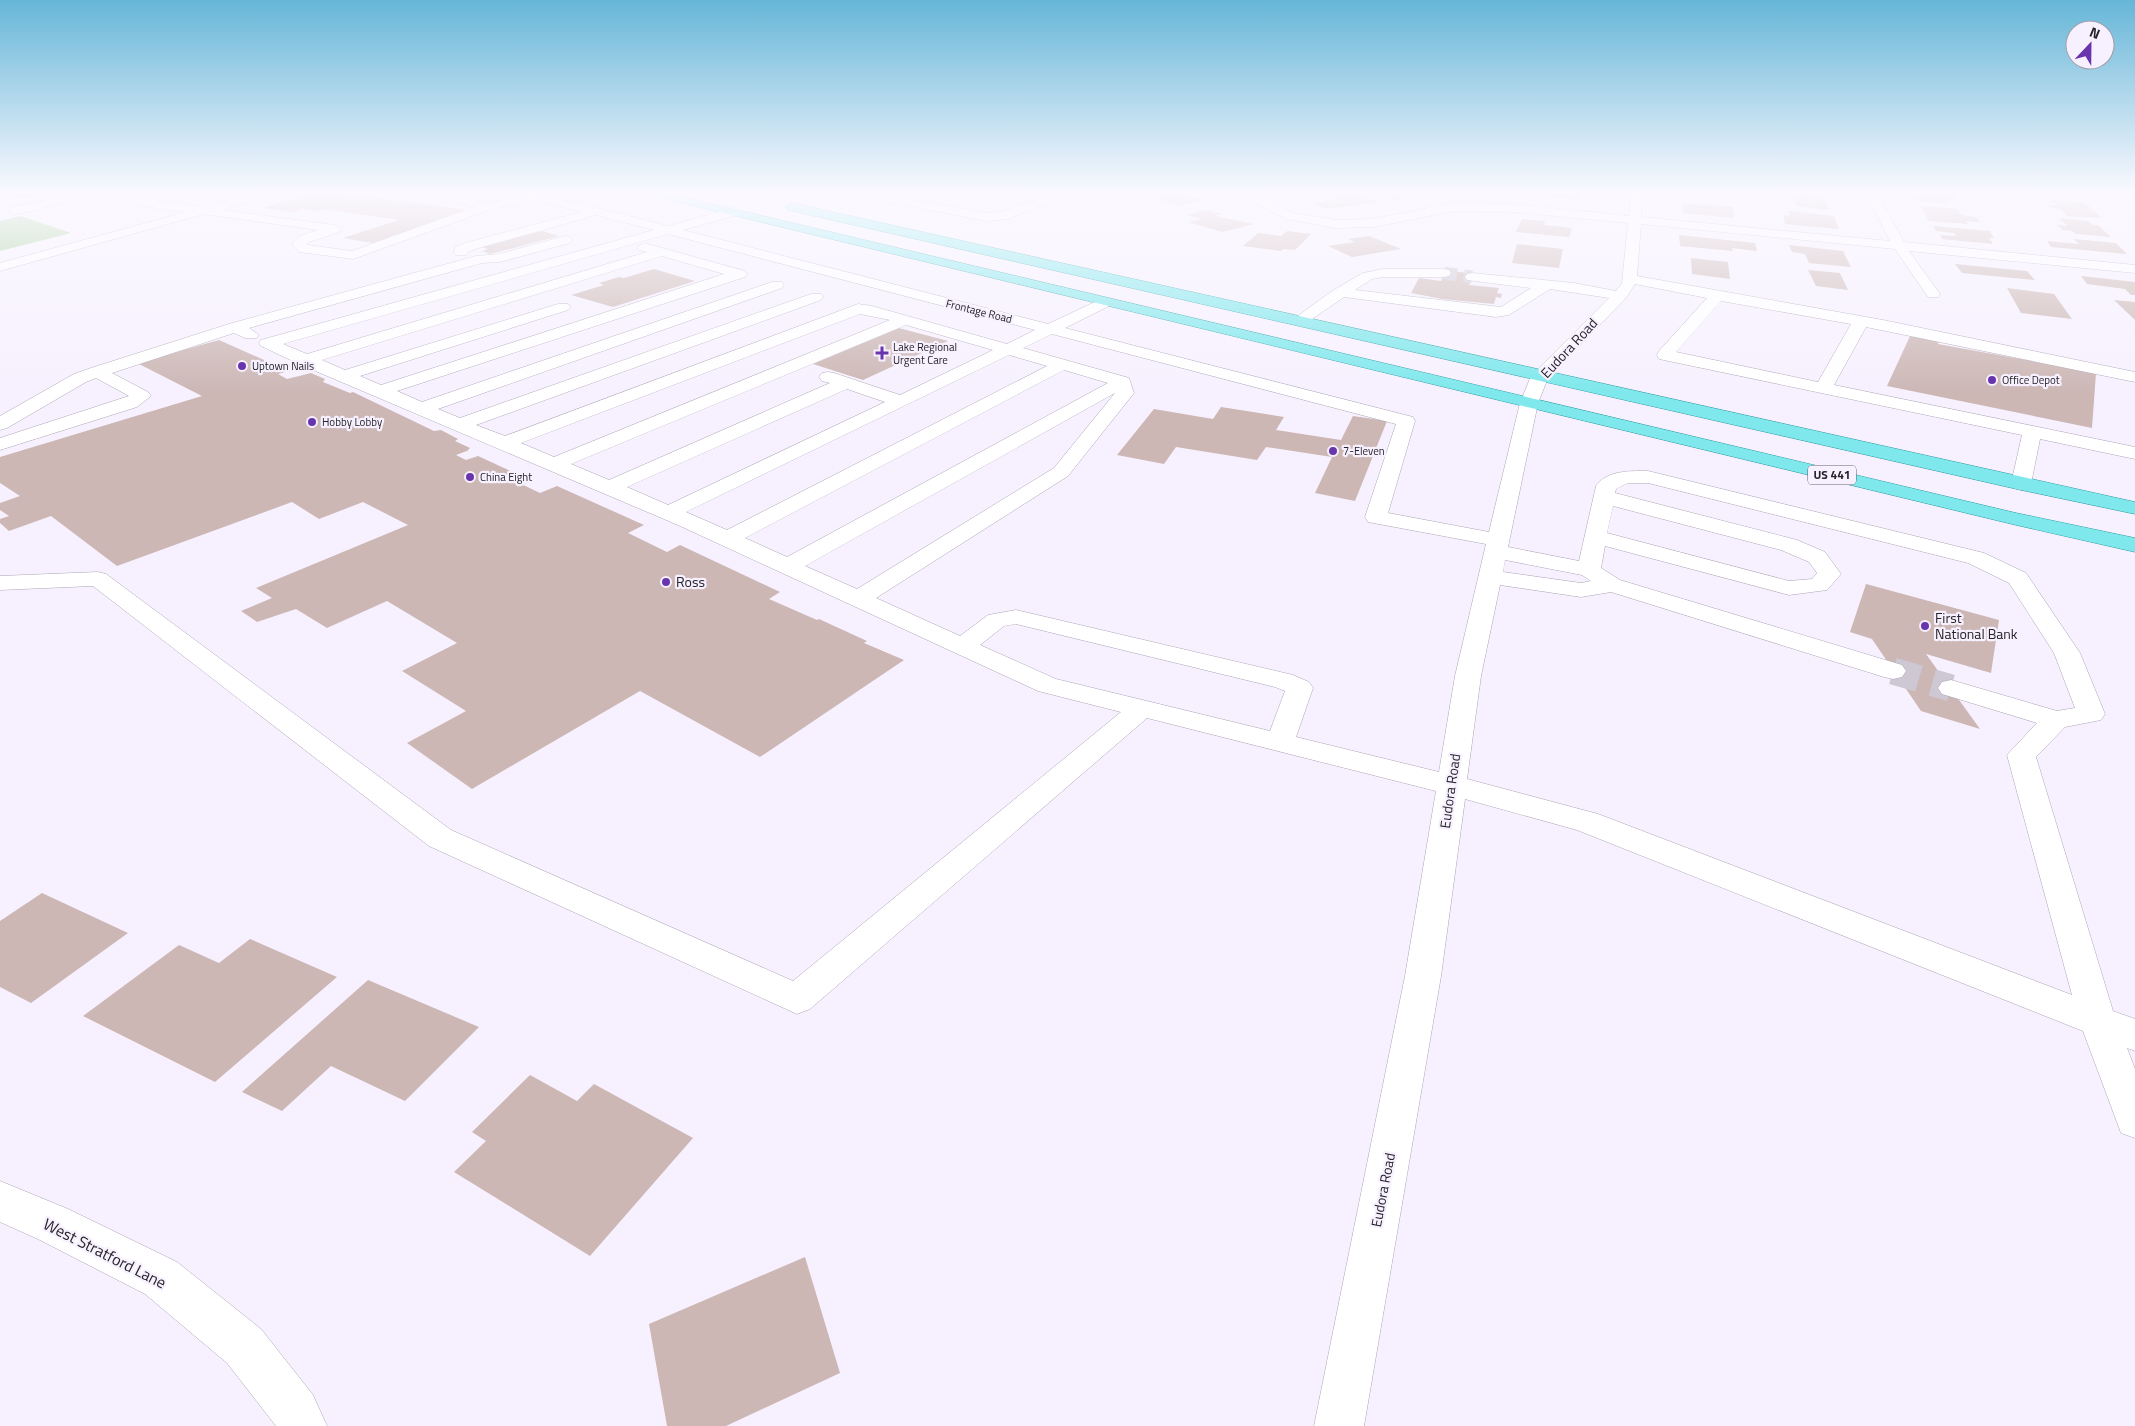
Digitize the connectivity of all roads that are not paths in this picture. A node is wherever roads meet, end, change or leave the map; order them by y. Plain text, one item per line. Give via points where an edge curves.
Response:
1 (27, 260) edge
2 (479, 260) edge
3 (565, 260) edge
4 (638, 260) edge
5 (688, 260) edge
6 (784, 260) edge
7 (930, 260) edge
8 (1025, 260) edge
9 (1631, 260) edge
10 (1909, 260) edge
11 (2038, 260) edge
12 (0, 267) edge
13 (2135, 269) edge
14 (737, 274) junction
15 (1444, 274) tunnel mouth
16 (1472, 277) tunnel mouth
17 (1629, 279) junction
18 (1542, 285) junction
19 (778, 286) junction
20 (1338, 294) junction
21 (1933, 294) dead end
22 (523, 295) junction
23 (1620, 296) junction
24 (1717, 296) junction
25 (816, 297) junction
26 (1106, 302) junction
27 (563, 307) junction
28 (858, 309) junction
29 (601, 319) junction
30 (905, 320) junction
31 (1299, 321) junction
32 (1874, 324) junction
33 (235, 327) junction
34 (1050, 329) junction
35 (1868, 341) dead end
36 (267, 343) junction
37 (1007, 349) junction
38 (305, 360) junction
39 (1062, 365) junction
40 (793, 366) junction
41 (96, 372) junction
42 (1851, 375) dead end
43 (343, 376) junction
44 (1540, 376) junction
45 (2135, 377) edge
46 (1122, 382) junction
47 (846, 383) junction
48 (1823, 388) junction
49 (380, 391) junction
50 (1842, 392) junction
51 (901, 401) junction
52 (1529, 403) junction
53 (420, 409) junction
54 (0, 424) edge
55 (458, 425) junction
56 (2032, 432) junction
57 (0, 444) edge
58 (502, 444) junction
59 (2135, 453) edge
60 (552, 465) junction
61 (2021, 484) junction
62 (608, 488) junction
63 (1604, 497) junction
64 (2135, 508) edge
65 (668, 513) junction
66 (1596, 537) junction
67 (727, 539) junction
68 (2135, 545) edge
69 (1497, 546) junction
70 (788, 566) junction
71 (1589, 570) junction
72 (1490, 578) junction
73 (0, 584) edge
74 (1612, 585) junction
75 (858, 599) junction
76 (962, 646) junction
77 (1893, 671) tunnel mouth
78 (1951, 688) tunnel mouth
79 (1142, 708) junction
80 (2056, 720) junction
81 (1280, 742) junction
82 (1451, 785) junction
83 (2098, 1021) junction
84 (2135, 1035) edge
85 (2135, 1120) edge
86 (0, 1201) edge
87 (302, 1426) edge
88 (1339, 1426) edge

1 - 12 street
2 - 33 street
3 - 36 street
4 - 22 street
5 - 14 street
6 - 34 street, Frontage Road
7 - 26 main road, US 441
8 - 31 main road, US 441
9 - 17 street, Eudora Road
10 - 21 street
11 - 13 street
14 - 19 street
14 - 29 street
15 - 20 street via 1383,273 1368,276
16 - 18 street
17 - 23 street, Eudora Road
17 - 24 street
18 - 20 street via 1504,312
18 - 23 street via 1558,284
19 - 25 street
19 - 53 street
20 - 31 street
22 - 27 street
22 - 38 street
23 - 44 street, Eudora Road
24 - 32 street
24 - 48 street via 1664,355
25 - 28 street
25 - 55 street
26 - 34 street
26 - 52 main road, US 441
27 - 29 street
27 - 43 street
28 - 30 street
28 - 58 street
29 - 49 street
30 - 37 street
30 - 40 street
31 - 44 main road, US 441
32 - 35 street
32 - 45 street
32 - 48 street
33 - 36 street
33 - 41 street
34 - 37 street
34 - 69 street, Frontage Road via 1406,421 1376,517
36 - 38 street
37 - 39 street
37 - 51 street
38 - 43 street
39 - 46 street
39 - 67 street
40 - 47 street
40 - 60 street
41 - 54 street
41 - 57 street via 142,396 132,403
42 - 50 street
43 - 49 street
44 - 52 street, Eudora Road
44 - 61 main road, US 441
46 - 70 street
46 - 75 street via 1125,393 1061,472
47 - 51 street
47 - 62 street
48 - 50 street
49 - 53 street
50 - 56 street
51 - 65 street
52 - 68 main road, US 441
52 - 69 street, Eudora Road
53 - 55 street
55 - 58 street
56 - 59 street
56 - 61 street
58 - 60 street
60 - 62 street
61 - 64 main road, US 441
62 - 65 street
63 - 66 street
63 - 66 street via 1789,545 1817,557 1830,574 1819,585 1789,588
63 - 80 street via 1606,486 1624,477 1648,477 1976,558 2018,578 2067,653 2091,714
65 - 67 street
66 - 71 street
67 - 70 street
69 - 71 street
69 - 72 street, Eudora Road
70 - 75 street
71 - 74 street
72 - 74 street via 1581,590
72 - 82 street, Eudora Road via 1468,676
73 - 79 street via 98,579 440,838 797,999
74 - 77 street
75 - 76 street
76 - 79 street via 1047,685
76 - 81 street via 997,620 1016,617 1284,681 1300,688
78 - 80 street
79 - 81 street
80 - 83 street via 2021,755
81 - 82 street
82 - 83 street via 1587,822
82 - 88 street, Eudora Road via 1423,976
83 - 84 street
83 - 85 street
86 - 87 street, West Stratford Lane via 161,1278 244,1346 296,1412

